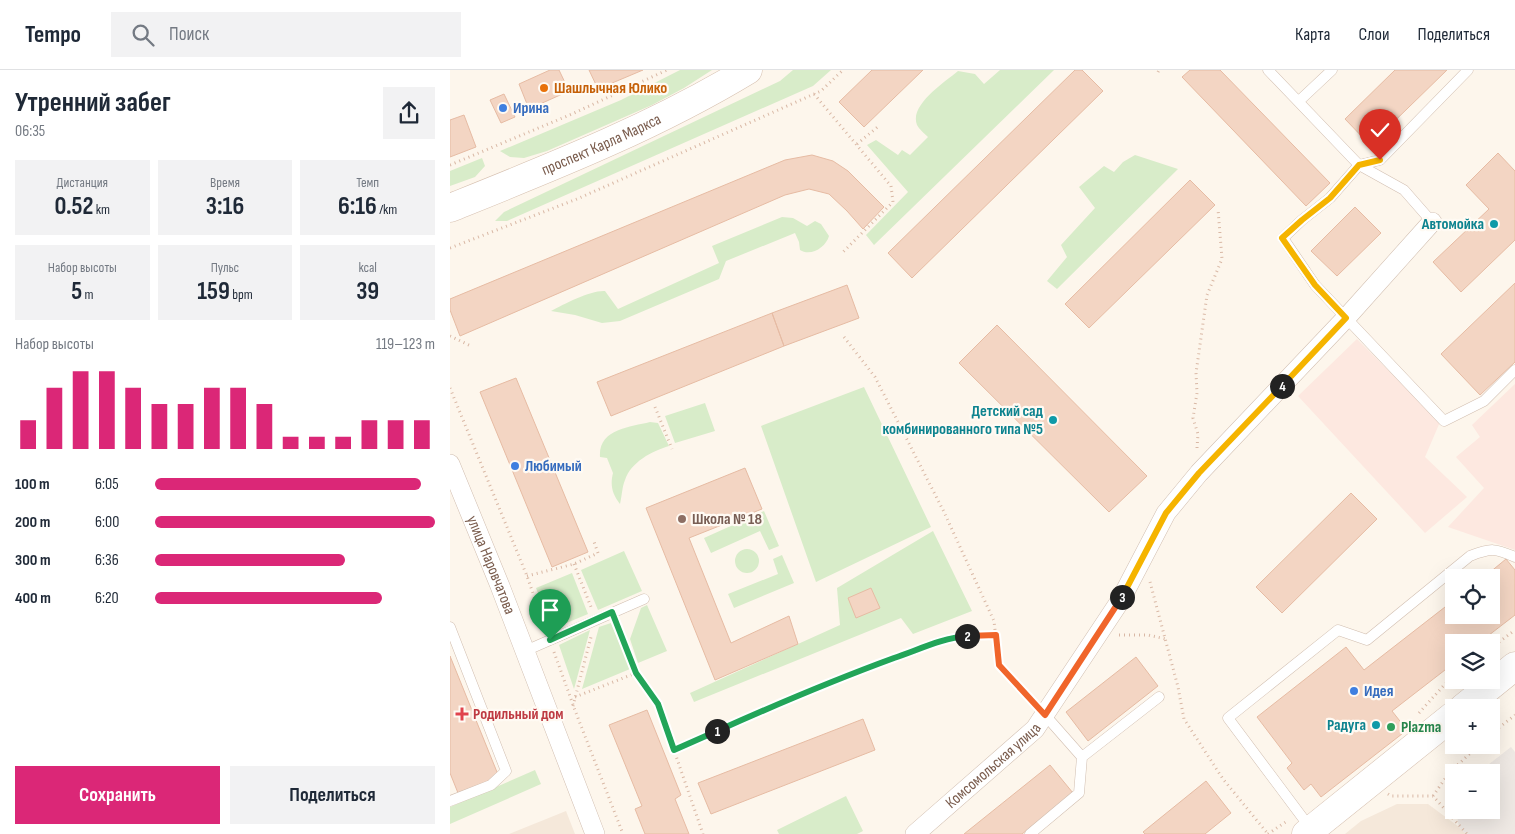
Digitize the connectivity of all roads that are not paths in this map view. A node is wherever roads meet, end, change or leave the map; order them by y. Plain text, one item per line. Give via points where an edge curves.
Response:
1 (748, 70) edge
2 (1268, 70) edge
3 (1332, 70) edge
4 (1468, 70) edge
5 (1299, 101) junction
6 (1359, 165) junction
7 (450, 208) edge
8 (1432, 222) joint
9 (1346, 318) junction
10 (1515, 370) edge
11 (450, 464) edge
12 (1515, 557) edge
13 (644, 599) dead end
14 (450, 627) edge
15 (525, 651) junction
16 (1515, 666) edge
17 (1158, 697) dead end
18 (1474, 699) edge
19 (1045, 715) junction
20 (1445, 722) edge
21 (1082, 757) junction
22 (450, 801) edge
23 (1309, 832) edge
24 (595, 834) edge
25 (915, 834) edge
26 (1030, 834) edge

1 - 7 street, проспект Карла Маркса via 636,130
2 - 5 lane
3 - 5 lane
4 - 6 lane via 1380,160
5 - 6 lane
6 - 8 lane via 1404,190
6 - 9 lane via 1330,198 1282,238 1315,285
8 - 9 street, Комсомольская улица
9 - 10 lane via 1444,421 1484,401
9 - 19 street, Комсомольская улица via 1199,473 1166,513 1120,601
11 - 15 street, улица Наровчатова
12 - 23 lane via 1499,550 1485,550 1470,556 1367,640 1338,630 1228,718
13 - 15 lane
14 - 22 lane via 506,771 491,785
15 - 24 street, улица Наровчатова
16 - 18 street
17 - 21 lane
19 - 21 lane
19 - 25 street, Комсомольская улица via 1035,729
20 - 23 street
21 - 26 lane via 1079,793

